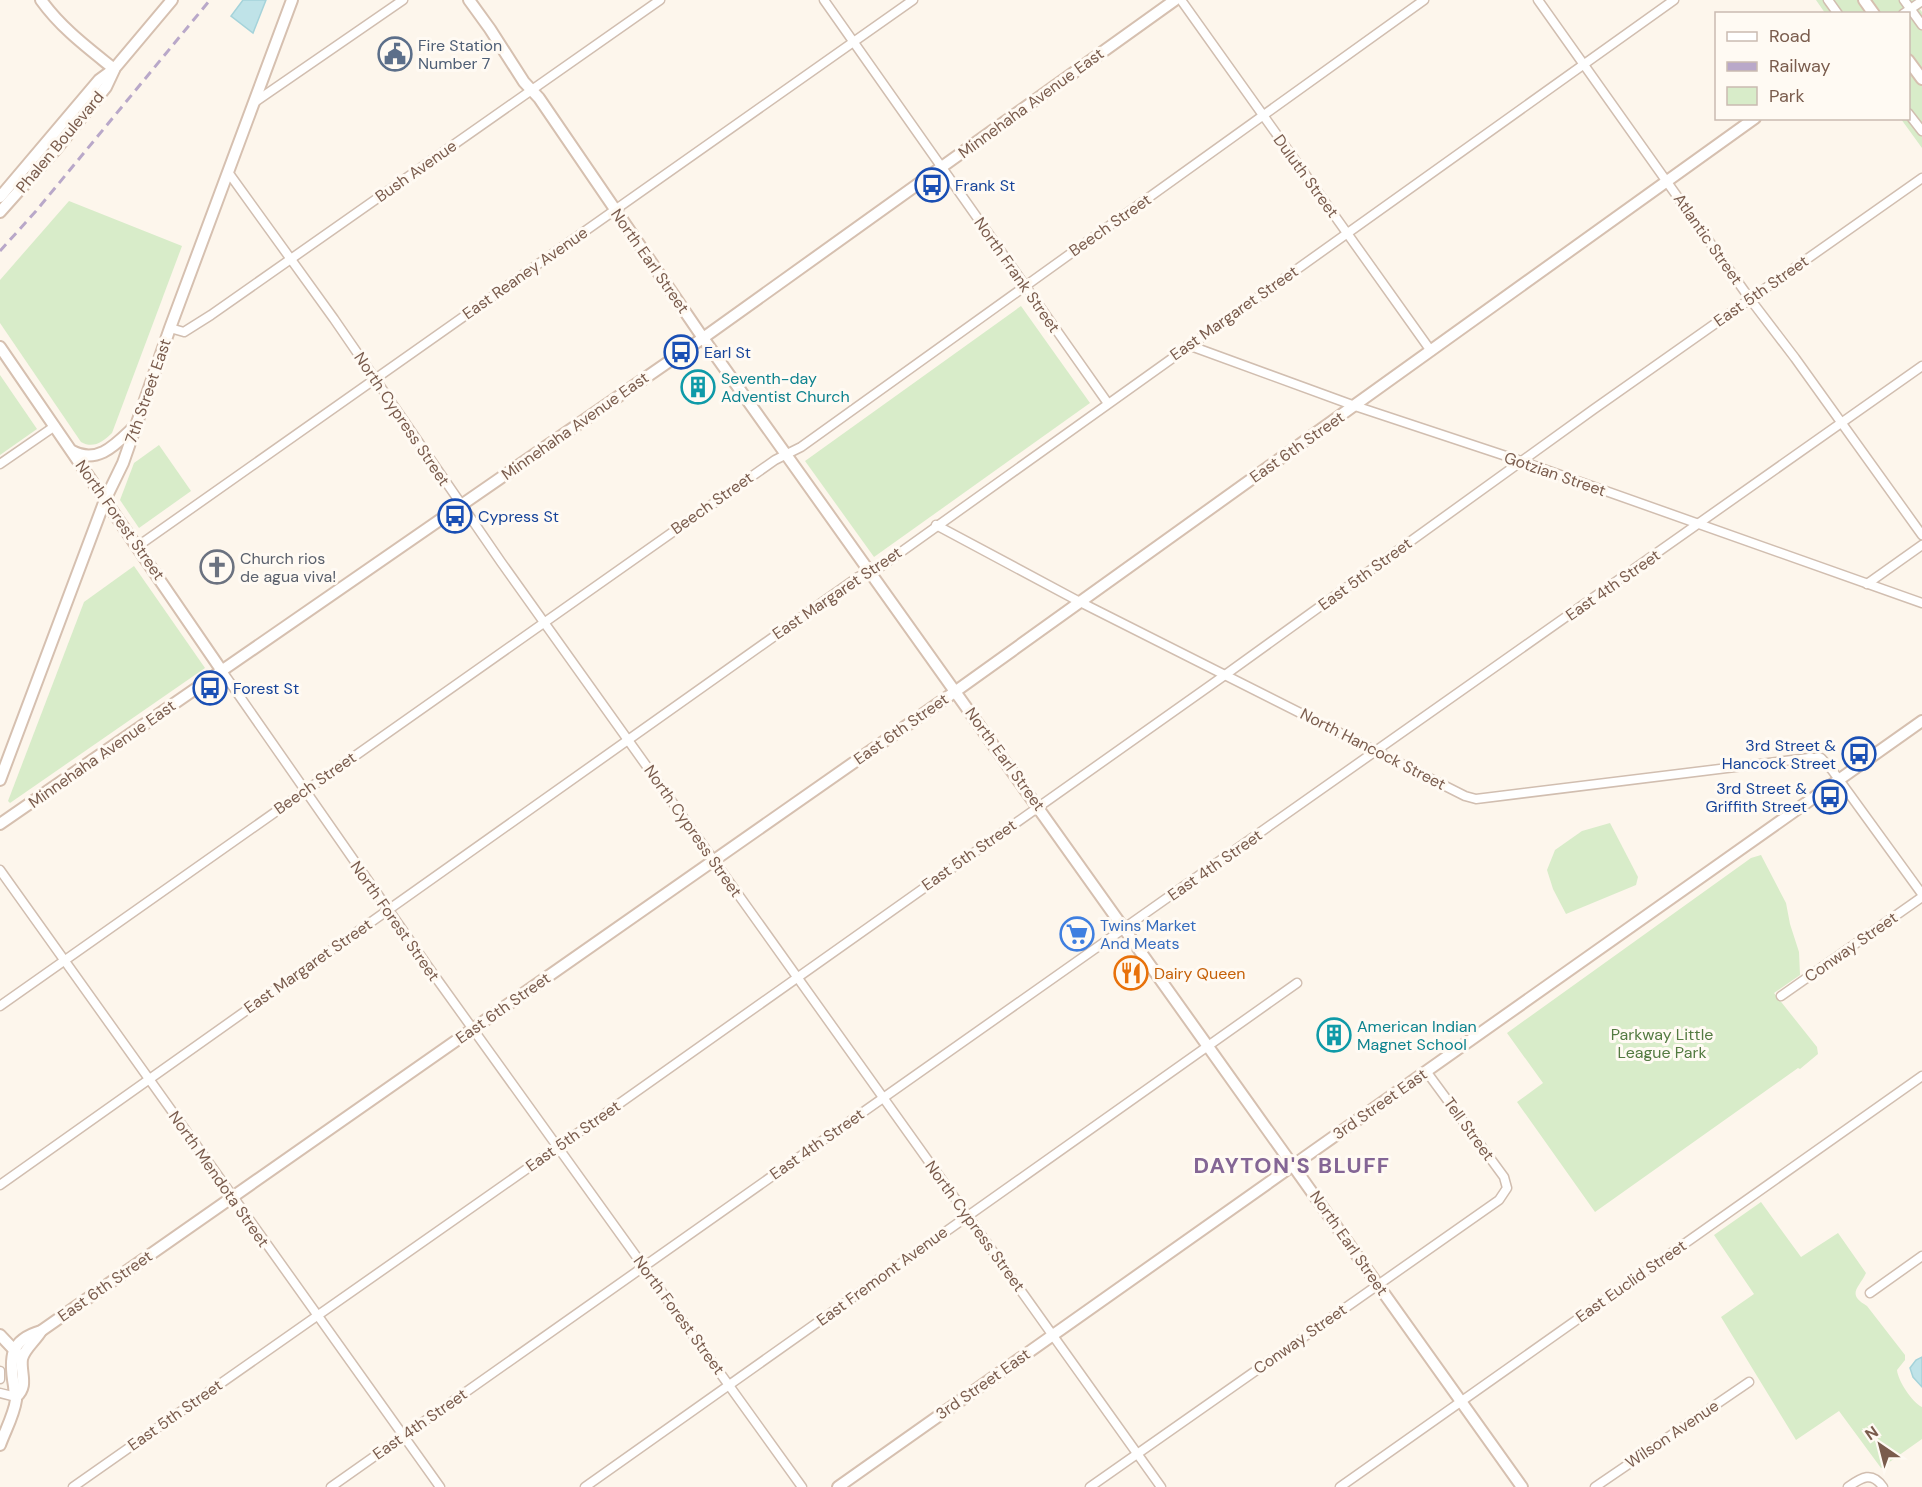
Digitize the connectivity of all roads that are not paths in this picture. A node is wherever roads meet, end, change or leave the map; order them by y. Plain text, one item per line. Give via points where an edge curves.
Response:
1 (41, 0) edge
2 (172, 0) edge
3 (292, 0) edge
4 (404, 0) edge
5 (469, 0) edge
6 (660, 0) edge
7 (824, 0) edge
8 (913, 0) edge
9 (1175, 0) edge
10 (1180, 0) edge
11 (1424, 0) edge
12 (1538, 0) edge
13 (1674, 0) edge
14 (1904, 0) edge
15 (1922, 0) edge
16 (1907, 11) edge
17 (1910, 14) edge
18 (1922, 25) edge
19 (854, 42) junction
20 (1910, 63) edge
21 (1584, 64) junction
22 (114, 69) junction
23 (1922, 79) edge
24 (531, 91) junction
25 (255, 102) junction
26 (1263, 116) junction
27 (1910, 116) edge
28 (1752, 120) edge
29 (1922, 131) edge
30 (941, 168) junction
31 (228, 172) junction
32 (1922, 178) edge
33 (1667, 181) junction
34 (0, 197) edge
35 (614, 210) junction
36 (0, 212) edge
37 (1346, 232) junction
38 (291, 258) junction
39 (1024, 286) junction
40 (1750, 298) junction
41 (170, 328) junction
42 (703, 338) junction
43 (1188, 345) junction
44 (0, 347) edge
45 (1431, 351) junction
46 (1922, 366) edge
47 (375, 380) junction
48 (1107, 402) junction
49 (1355, 406) junction
50 (1842, 424) junction
51 (136, 425) junction
52 (55, 426) junction
53 (72, 451) junction
54 (786, 453) junction
55 (1521, 461) junction
56 (0, 464) edge
57 (105, 500) junction
58 (461, 505) junction
59 (936, 525) junction
60 (1698, 525) junction
61 (1922, 535) edge
62 (1922, 545) edge
63 (138, 546) junction
64 (870, 571) junction
65 (1867, 584) junction
66 (1080, 602) junction
67 (1922, 603) edge
68 (544, 622) junction
69 (222, 671) junction
70 (1225, 675) junction
71 (956, 691) junction
72 (1922, 721) edge
73 (628, 739) junction
74 (1377, 752) junction
75 (1839, 779) junction
76 (0, 780) edge
77 (305, 791) junction
78 (1038, 806) junction
79 (0, 824) edge
80 (713, 861) junction
81 (0, 870) edge
82 (1922, 896) edge
83 (388, 909) junction
84 (1125, 928) junction
85 (64, 961) junction
86 (797, 978) junction
87 (1297, 983) dead end
88 (1781, 996) dead end
89 (0, 1006) edge
90 (473, 1028) junction
91 (1207, 1046) junction
92 (1426, 1071) junction
93 (1922, 1076) edge
94 (148, 1079) junction
95 (883, 1097) junction
96 (558, 1147) junction
97 (1294, 1165) junction
98 (0, 1185) edge
99 (1507, 1188) joint
100 (233, 1197) junction
101 (967, 1215) junction
102 (1922, 1256) edge
103 (644, 1266) junction
104 (1378, 1284) junction
105 (1870, 1293) dead end
106 (317, 1315) junction
107 (41, 1331) junction
108 (0, 1335) edge
109 (1053, 1335) junction
110 (14, 1349) junction
111 (22, 1362) junction
112 (0, 1371) edge
113 (0, 1379) edge
114 (1749, 1382) dead end
115 (729, 1386) junction
116 (0, 1393) edge
117 (16, 1396) junction
118 (1462, 1401) junction
119 (404, 1436) junction
120 (0, 1445) edge
121 (1137, 1454) junction
122 (73, 1487) edge
123 (331, 1487) edge
124 (440, 1487) edge
125 (585, 1487) edge
126 (802, 1487) edge
127 (838, 1487) edge
128 (1090, 1487) edge
129 (1161, 1487) edge
130 (1340, 1487) edge
131 (1522, 1487) edge
132 (1595, 1487) edge
133 (1848, 1487) edge
134 (1883, 1487) edge

1 - 22 street via 79,41
2 - 22 street, Phalen Boulevard
3 - 25 street, 7th Street East
4 - 25 street
5 - 24 street, North Earl Street
6 - 24 street, Bush Avenue
7 - 19 street, North Frank Street
8 - 19 street, East Reaney Avenue
9 - 30 street, Minnehaha Avenue East
10 - 26 street, Duluth Street
11 - 26 street, Beech Street
12 - 21 street, Atlantic Street
13 - 21 street, East Margaret Street
14 - 16 street
15 - 16 street
17 - 18 street
19 - 30 street, North Frank Street
19 - 35 street, East Reaney Avenue
20 - 23 street
21 - 33 street, Atlantic Street
21 - 37 street, East Margaret Street
22 - 34 street, Phalen Boulevard via 99,80
22 - 36 street, Phalen Boulevard via 106,87
24 - 35 street, North Earl Street
24 - 38 street, Bush Avenue
25 - 31 street, 7th Street East
26 - 37 street, Duluth Street
26 - 39 street, Beech Street
27 - 29 street
28 - 33 street, East 6th Street
30 - 39 street, North Frank Street
30 - 42 street, Minnehaha Avenue East
31 - 38 street, North Cypress Street
31 - 41 street, 7th Street East
32 - 40 street, East 5th Street
33 - 40 street, Atlantic Street
33 - 45 street, East 6th Street
35 - 42 street, North Earl Street
35 - 47 street, East Reaney Avenue
37 - 43 street, East Margaret Street
37 - 45 street, Duluth Street
38 - 41 street, Bush Avenue via 184,332
38 - 47 street, North Cypress Street
39 - 48 street, North Frank Street
39 - 54 street, Beech Street via 801,447
40 - 50 street, Atlantic Street
40 - 55 street, East 5th Street
41 - 51 street, 7th Street East
42 - 54 street, North Earl Street
42 - 58 street, Minnehaha Avenue East
43 - 48 street, East Margaret Street
43 - 49 street, Gotzian Street
44 - 52 street, North Forest Street
45 - 49 street, East 6th Street
46 - 50 street, East 4th Street
47 - 58 street, North Cypress Street
47 - 63 street, East Reaney Avenue
48 - 59 street, East Margaret Street
49 - 55 street, Gotzian Street
49 - 66 street, East 6th Street
50 - 60 street, East 4th Street
50 - 61 street, Atlantic Street
51 - 53 street via 99,455 86,457
51 - 57 street, 7th Street East
52 - 53 street, North Forest Street
52 - 56 street
53 - 57 street, North Forest Street
54 - 64 street, North Earl Street
54 - 68 street, Beech Street
55 - 60 street, Gotzian Street
55 - 70 street, East 5th Street
57 - 63 street, North Forest Street
57 - 76 street, 7th Street East
58 - 68 street, North Cypress Street
58 - 69 street, Minnehaha Avenue East
59 - 64 street, East Margaret Street
59 - 66 street, North Hancock Street
60 - 65 street, Gotzian Street
60 - 74 street, East 4th Street
62 - 65 street
63 - 69 street, North Forest Street
64 - 71 street, North Earl Street
64 - 73 street, East Margaret Street
65 - 67 street, Gotzian Street
66 - 70 street, North Hancock Street
66 - 71 street, East 6th Street
68 - 73 street, North Cypress Street
68 - 77 street, Beech Street
69 - 77 street, North Forest Street
69 - 79 street, Minnehaha Avenue East
70 - 74 street, North Hancock Street
70 - 78 street, East 5th Street
71 - 78 street, North Earl Street
71 - 80 street, East 6th Street
72 - 75 street, 3rd Street East
73 - 80 street, North Cypress Street
73 - 83 street, East Margaret Street
74 - 75 street, North Hancock Street via 1476,799 1817,757 1825,760
74 - 84 street, East 4th Street
75 - 82 street
75 - 92 street, 3rd Street East
77 - 83 street, North Forest Street
77 - 85 street, Beech Street
78 - 84 street, North Earl Street
78 - 86 street, East 5th Street
80 - 86 street, North Cypress Street
80 - 90 street, East 6th Street
81 - 85 street, North Mendota Street
82 - 88 street, Conway Street
83 - 90 street, North Forest Street
83 - 94 street, East Margaret Street
84 - 91 street, North Earl Street
84 - 95 street, East 4th Street
85 - 89 street, Beech Street
85 - 94 street, North Mendota Street
86 - 95 street, North Cypress Street
86 - 96 street, East 5th Street
87 - 91 street, East Fremont Avenue
90 - 96 street, North Forest Street
90 - 100 street, East 6th Street
91 - 97 street, North Earl Street
91 - 101 street, East Fremont Avenue
92 - 97 street, 3rd Street East
92 - 99 street, Tell Street via 1504,1177
93 - 118 street, East Euclid Street
94 - 98 street, East Margaret Street
94 - 100 street, North Mendota Street
95 - 101 street, North Cypress Street
95 - 103 street, East 4th Street
96 - 103 street, North Forest Street
96 - 106 street, East 5th Street
97 - 104 street, North Earl Street
97 - 109 street, 3rd Street East
99 - 104 street, Conway Street via 1499,1200
100 - 106 street, North Mendota Street
100 - 107 street, East 6th Street
101 - 109 street, North Cypress Street
101 - 115 street, East Fremont Avenue
102 - 105 street
103 - 115 street, North Forest Street
103 - 119 street, East 4th Street
104 - 118 street, North Earl Street
104 - 121 street, Conway Street
106 - 119 street, North Mendota Street
106 - 122 street, East 5th Street
107 - 110 street, East 6th Street via 23,1338
107 - 111 street, East 6th Street
108 - 110 street
109 - 121 street, North Cypress Street
109 - 127 street, 3rd Street East
110 - 111 street
110 - 117 street, East 6th Street via 11,1363
111 - 117 street, East 6th Street via 24,1384
112 - 113 street
114 - 132 street, Wilson Avenue
115 - 125 street, East Fremont Avenue
115 - 126 street, North Forest Street
116 - 117 street
117 - 120 street, East 6th Street
118 - 130 street, East Euclid Street
118 - 131 street, North Earl Street
119 - 123 street, East 4th Street
119 - 124 street, North Mendota Street
121 - 128 street, Conway Street
121 - 129 street, North Cypress Street
133 - 134 street via 1864,1476 1875,1478

